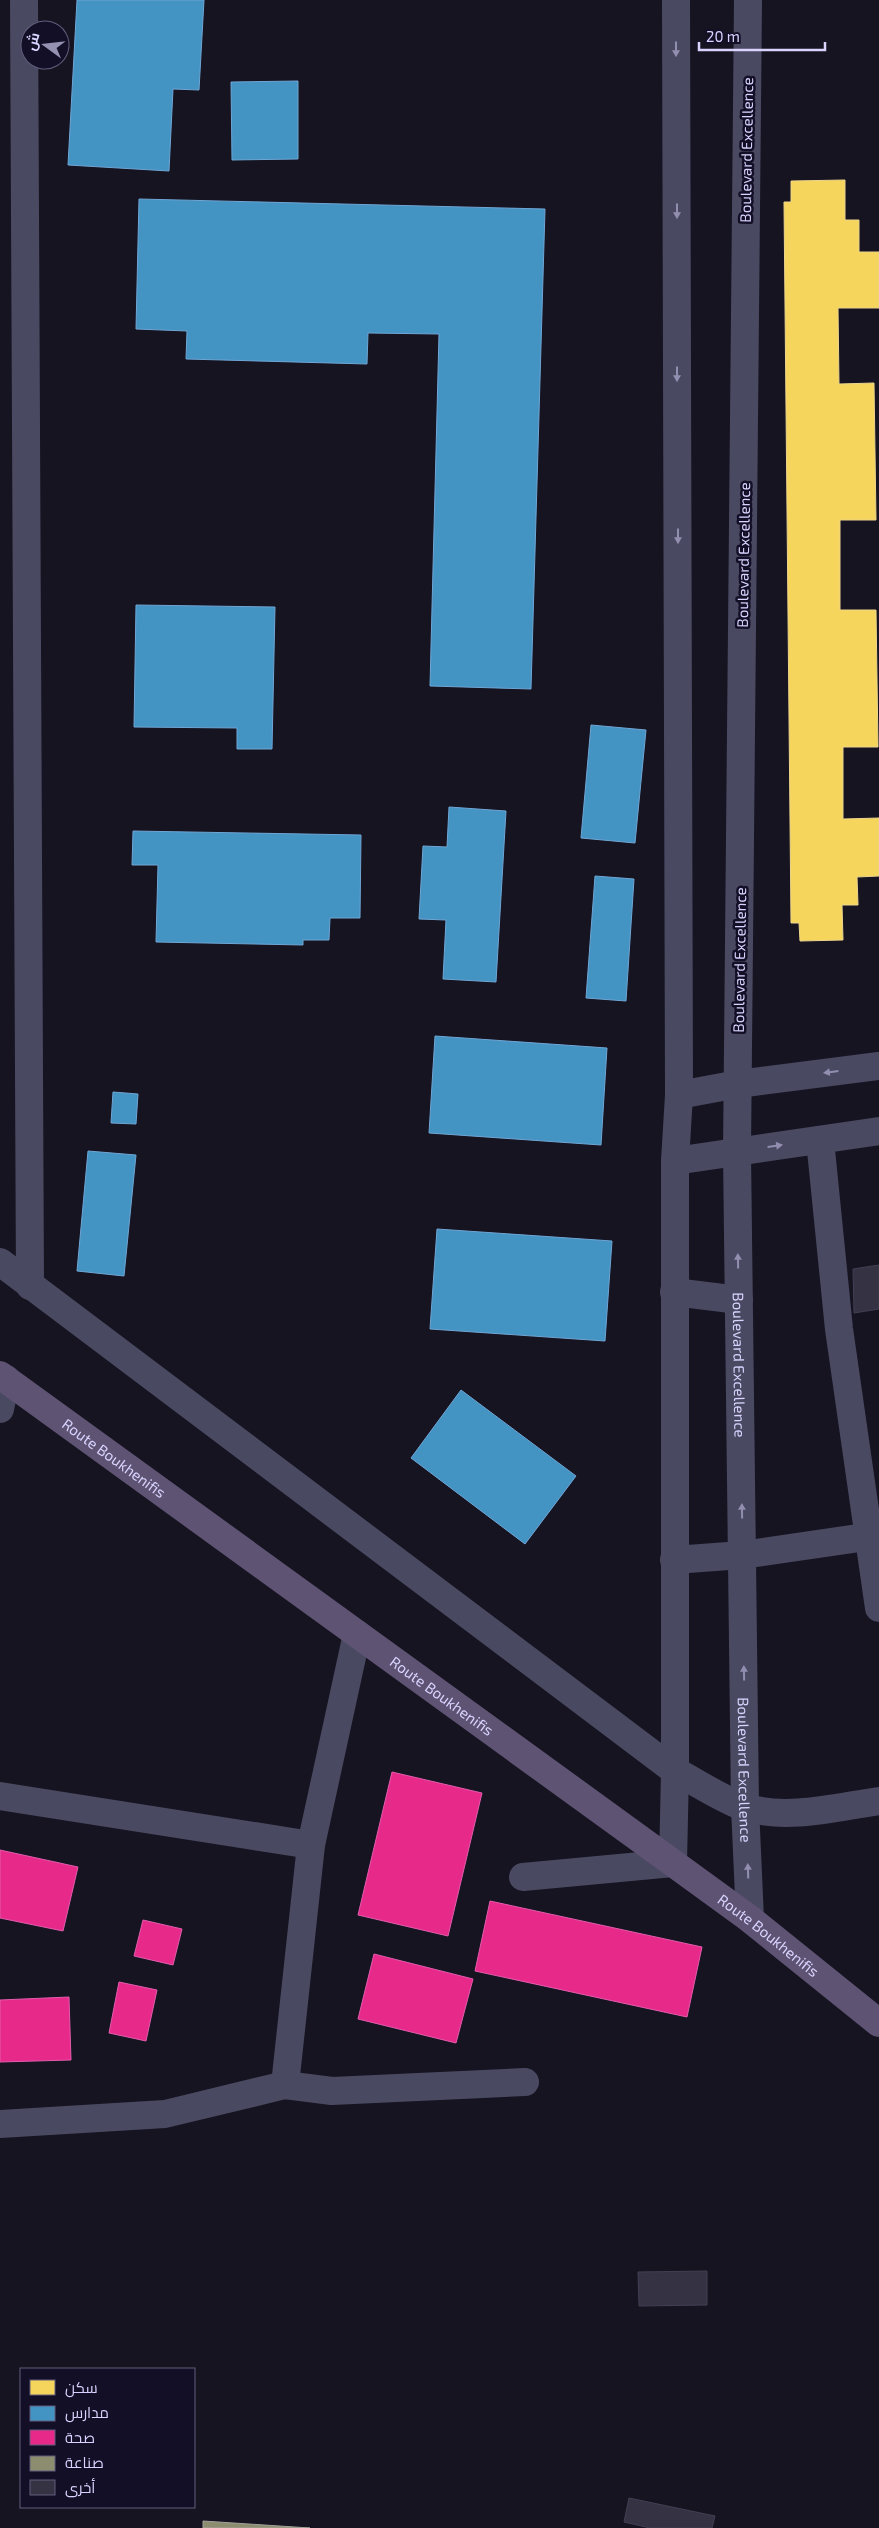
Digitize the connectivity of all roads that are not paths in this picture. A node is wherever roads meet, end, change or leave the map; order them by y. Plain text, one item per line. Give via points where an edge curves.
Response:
1 (24, 0) edge
2 (676, 0) edge
3 (748, 0) edge
4 (879, 1066) edge
5 (738, 1084) junction
6 (679, 1095) junction
7 (879, 1131) edge
8 (820, 1140) junction
9 (737, 1152) junction
10 (674, 1161) junction
11 (0, 1262) edge
12 (30, 1286) junction
13 (674, 1292) junction
14 (739, 1300) junction
15 (3, 1377) edge
16 (0, 1409) edge
17 (874, 1536) edge
18 (742, 1555) junction
19 (674, 1560) junction
20 (879, 1608) edge
21 (356, 1634) junction
22 (675, 1771) junction
23 (0, 1796) edge
24 (879, 1801) edge
25 (745, 1807) junction
26 (311, 1845) junction
27 (673, 1863) junction
28 (523, 1876) dead end
29 (750, 1919) junction
30 (879, 2023) edge
31 (525, 2082) dead end
32 (285, 2085) junction
33 (0, 2124) edge

1 - 12 street
2 -> 6 street
3 - 5 street, Boulevard Excellence
4 -> 5 street
5 - 6 street
5 - 9 street, Boulevard Excellence
6 - 10 street
7 - 8 street
9 -> 8 street
8 - 17 street via 839,1329
9 - 10 street
14 -> 9 street, Boulevard Excellence
10 - 13 street
11 - 12 street
12 - 22 street
13 - 14 street
13 - 19 street
18 -> 14 street, Boulevard Excellence
15 - 16 street
15 - 21 main road, Route Boukhenifis
17 - 18 street
17 - 20 street
18 - 19 street
25 -> 18 street, Boulevard Excellence
19 - 22 street
21 - 26 street
21 - 27 main road, Route Boukhenifis
22 - 25 street
22 - 27 street
23 - 26 street
24 - 25 street via 809,1811 776,1812
29 -> 25 street, Boulevard Excellence
26 - 32 street
27 - 28 street
27 - 29 main road, Route Boukhenifis
29 - 30 main road, Route Boukhenifis
31 - 32 street via 332,2091
32 - 33 street via 166,2114

